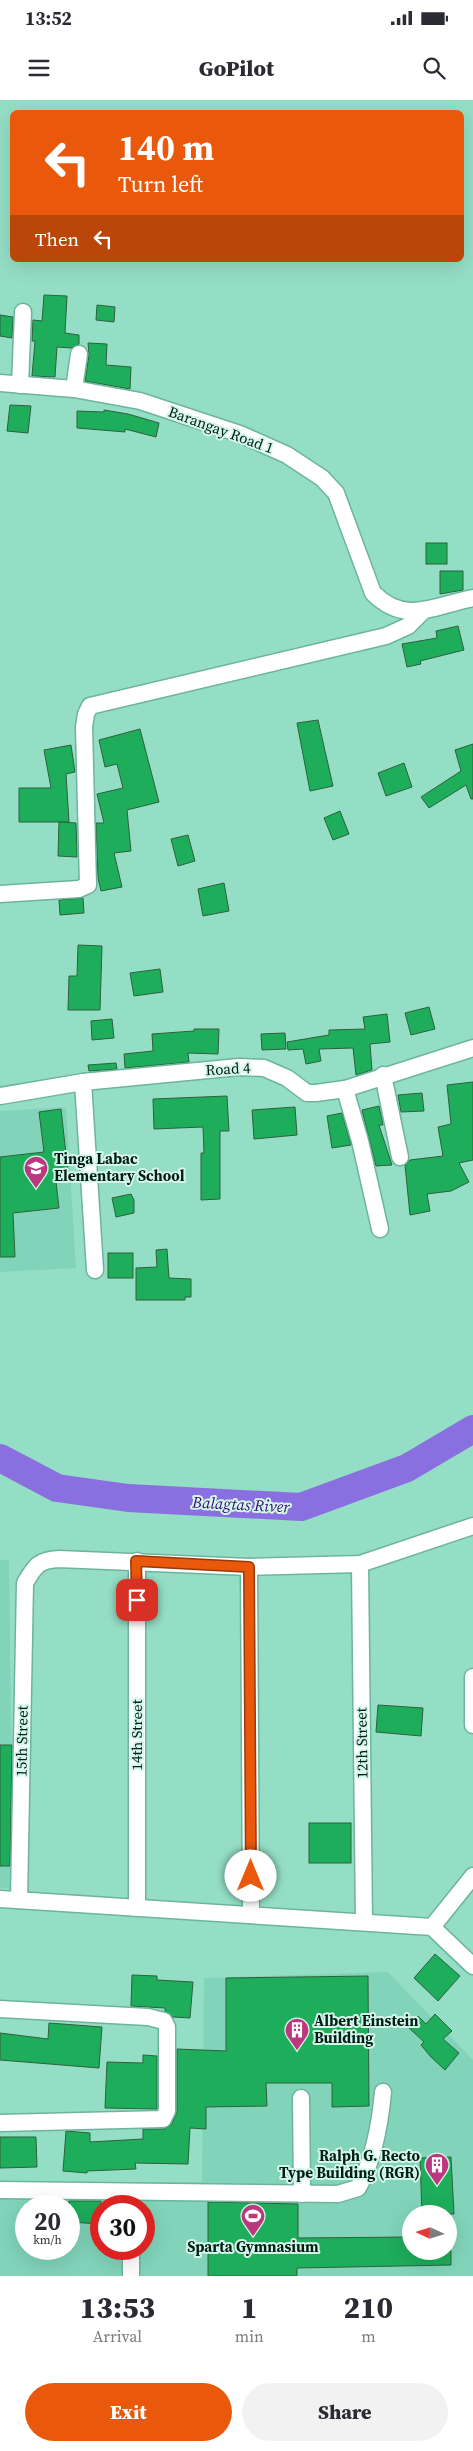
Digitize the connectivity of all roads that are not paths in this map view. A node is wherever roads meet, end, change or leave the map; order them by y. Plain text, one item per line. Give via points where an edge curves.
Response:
1 (23, 312) dead end
2 (79, 354) dead end
3 (0, 383) edge
4 (20, 385) junction
5 (74, 388) junction
6 (473, 598) edge
7 (423, 611) junction
8 (0, 894) edge
9 (473, 1048) edge
10 (383, 1075) junction
11 (83, 1082) junction
12 (345, 1089) junction
13 (0, 1096) edge
14 (400, 1157) dead end
15 (380, 1229) dead end
16 (95, 1270) dead end
17 (473, 1526) edge
18 (136, 1561) junction
19 (360, 1564) junction
20 (249, 1567) junction
21 (473, 1677) edge
22 (473, 1725) edge
23 (473, 1876) edge
24 (0, 1899) edge
25 (19, 1900) junction
26 (137, 1908) junction
27 (251, 1915) junction
28 (364, 1922) junction
29 (432, 1927) junction
30 (473, 1966) edge
31 (0, 2009) edge
32 (383, 2092) dead end
33 (301, 2098) dead end
34 (0, 2123) edge
35 (0, 2190) edge
36 (155, 2192) junction
37 (302, 2194) junction
38 (152, 2195) edge
39 (131, 2260) edge
40 (131, 2276) edge

1 - 4 street
2 - 5 street
3 - 4 street, Barangay Road 1
4 - 5 street, Barangay Road 1
5 - 7 street, Barangay Road 1 via 140,401 240,434 287,455 322,478 336,493 373,593 385,605 396,609
6 - 7 street, Barangay Road 1
7 - 8 street via 408,626 386,636 90,706 84,727 88,885 79,889
9 - 10 street, Road 4
10 - 12 street, Road 4
10 - 14 street
11 - 12 street, Road 4 via 239,1067 264,1068 307,1092
11 - 13 street, Road 4
11 - 16 street
12 - 15 street
17 - 19 street
18 - 20 street
18 - 25 street, 15th Street via 44,1560 25,1583
18 - 26 street, 14th Street
19 - 20 street
19 - 28 street, 12th Street
20 - 27 street
21 - 22 street
23 - 29 street
24 - 25 street
25 - 26 street
26 - 27 street
27 - 28 street
28 - 29 street
29 - 30 street
31 - 34 street via 148,2017 164,2021 167,2027 167,2111 163,2120
32 - 37 street via 380,2124 365,2176 358,2188 338,2194
33 - 37 street
35 - 36 street
36 - 37 street
36 - 38 street
39 - 40 street

